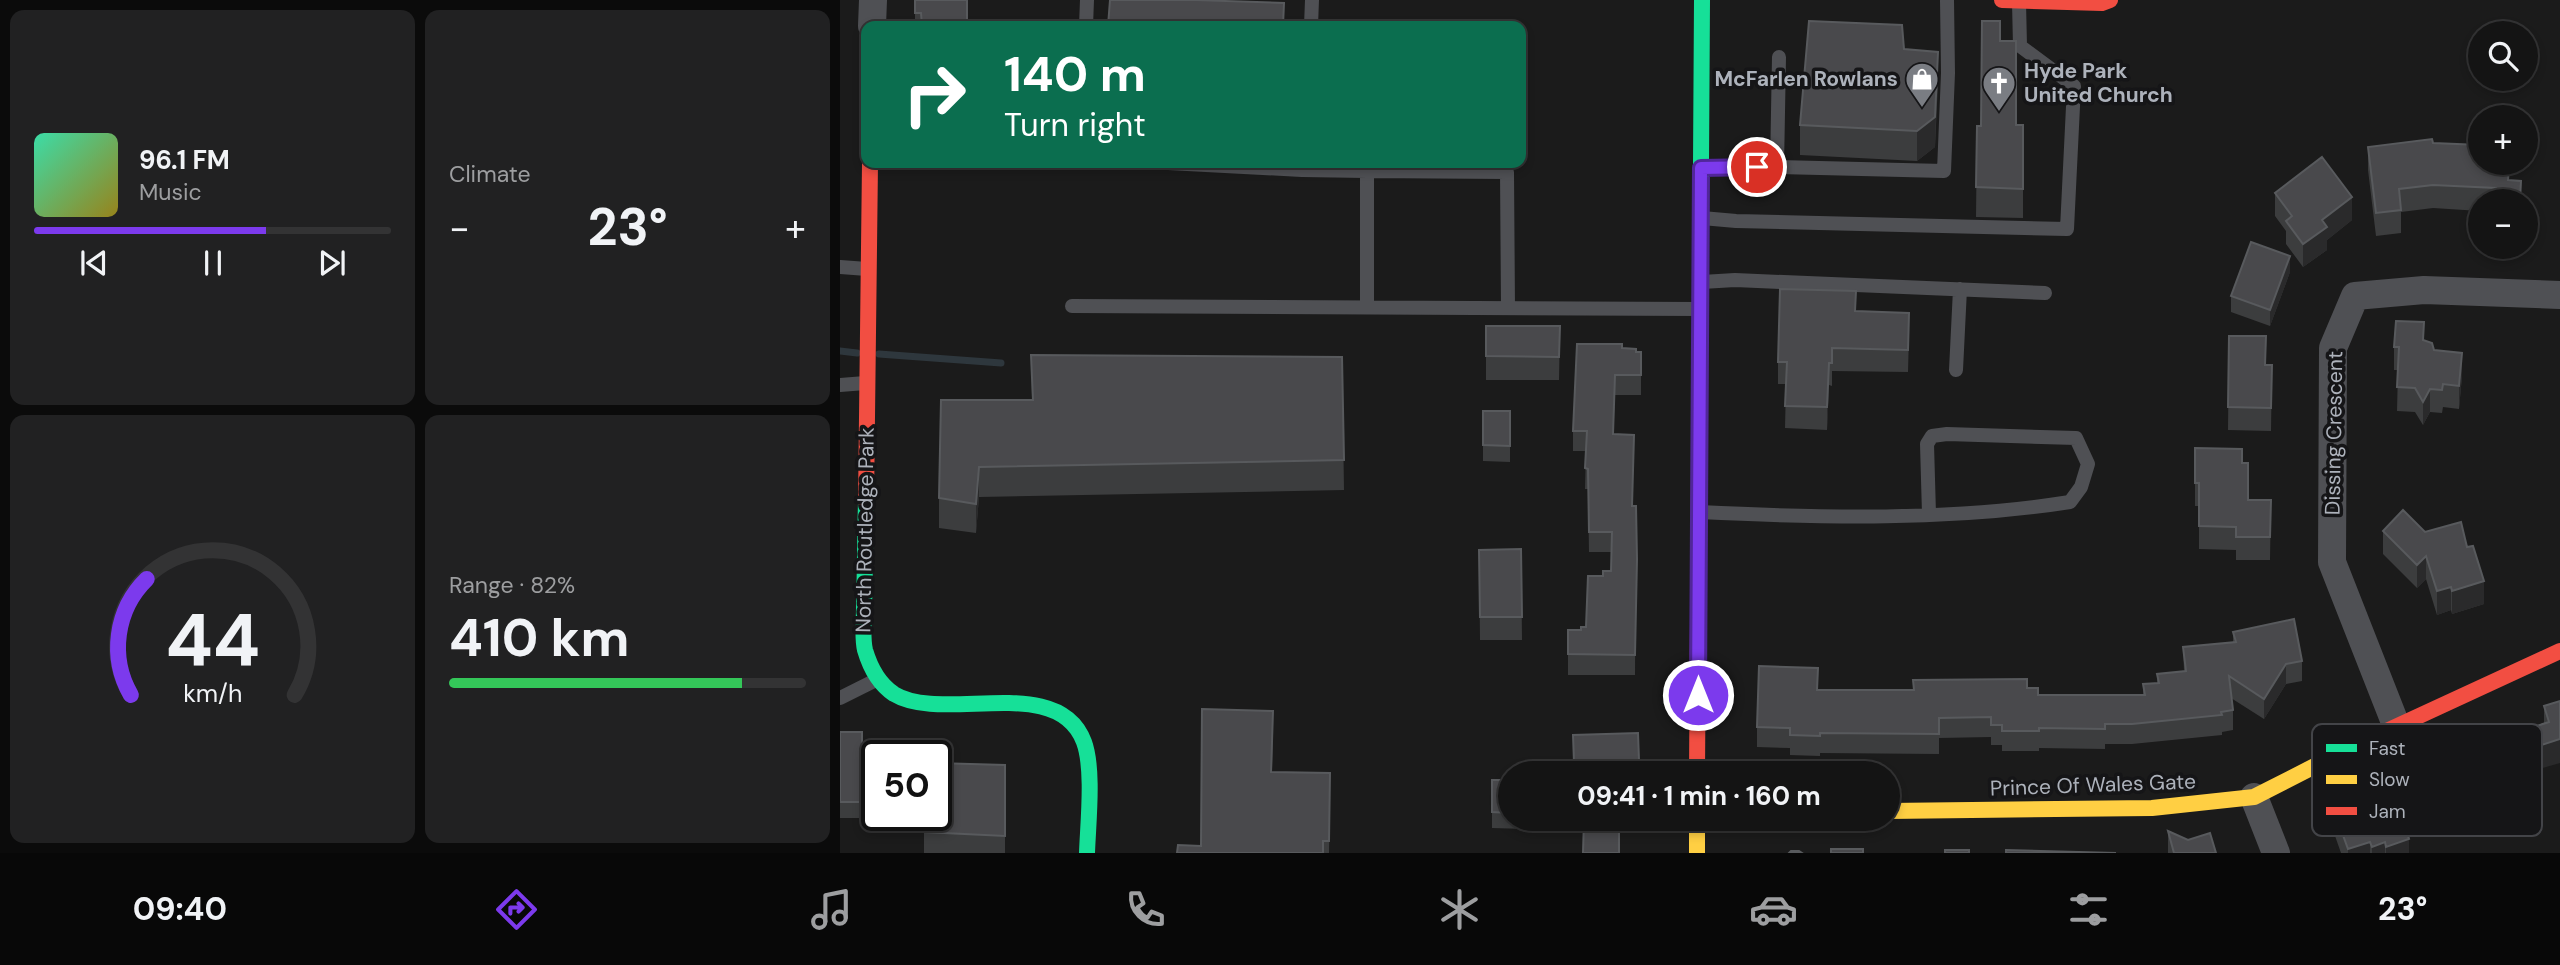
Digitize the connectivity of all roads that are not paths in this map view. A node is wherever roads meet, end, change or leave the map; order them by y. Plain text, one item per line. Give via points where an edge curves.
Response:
1 (873, 0) edge
2 (1087, 0) edge
3 (1312, 0) edge
4 (1702, 0) edge
5 (1947, 0) edge
6 (2110, 0) edge
7 (2011, 1) edge
8 (872, 21) edge
9 (1086, 21) edge
10 (1311, 21) edge
11 (1779, 57) dead end
12 (1777, 167) junction
13 (870, 168) edge
14 (1334, 168) edge
15 (1701, 168) junction
16 (1367, 170) junction
17 (1700, 217) junction
18 (840, 267) edge
19 (869, 269) junction
20 (1700, 282) junction
21 (1960, 289) junction
22 (2045, 293) dead end
23 (2560, 295) edge
24 (1072, 306) dead end
25 (1367, 307) junction
26 (1508, 308) junction
27 (1700, 309) junction
28 (1956, 370) dead end
29 (867, 383) junction
30 (840, 385) edge
31 (1699, 512) junction
32 (1928, 514) junction
33 (2560, 650) edge
34 (878, 678) junction
35 (840, 698) edge
36 (2395, 724) edge
37 (2400, 724) edge
38 (1698, 761) edge
39 (2312, 768) edge
40 (2255, 797) junction
41 (1900, 811) edge
42 (1697, 831) edge
43 (1087, 853) edge
44 (1697, 853) edge
45 (2276, 853) edge

1 - 8 street
2 - 9 lane
3 - 10 lane
4 - 15 street
5 - 12 lane via 1944,171
6 - 7 street
7 - 17 lane via 2020,46 2074,86 2067,229
11 - 12 lane
12 - 15 lane
13 - 19 street, North Routledge Park
14 - 16 lane
15 - 17 street
16 - 25 lane
16 - 26 lane via 1507,172
17 - 20 street
18 - 19 lane
19 - 29 street, North Routledge Park
20 - 21 lane
20 - 27 street
21 - 22 lane
21 - 28 lane
23 - 36 street, Dissing Crescent via 2424,290 2355,296 2333,348 2332,562
24 - 25 lane
25 - 26 lane
26 - 27 lane
27 - 31 street
29 - 30 lane
29 - 34 street, North Routledge Park via 859,527 864,647
31 - 32 lane
31 - 38 street
32 - 32 lane via 2070,502 2088,464 2076,438 1932,436 1927,444
33 - 37 street, Prince Of Wales Gate
34 - 35 lane
34 - 43 street, North Routledge Park via 900,697 1036,706 1058,711 1077,726 1084,742 1087,777
39 - 40 street, Prince Of Wales Gate
40 - 41 street, Prince Of Wales Gate via 2152,808
40 - 45 street
42 - 44 street

